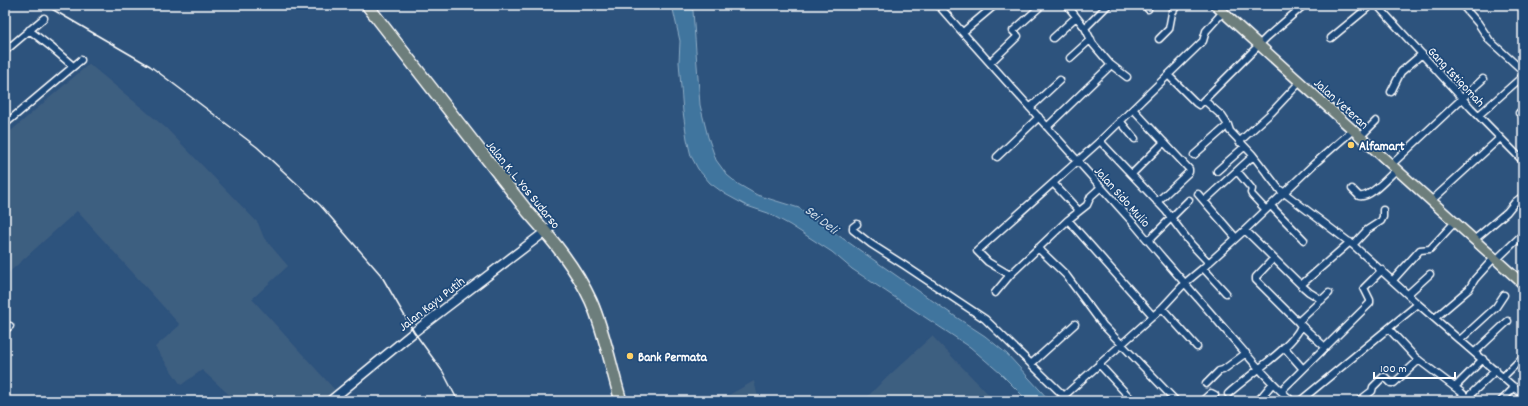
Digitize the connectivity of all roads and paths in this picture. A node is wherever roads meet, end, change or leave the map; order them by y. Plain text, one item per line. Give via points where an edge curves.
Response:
1 (367, 5) edge
2 (375, 5) edge
3 (938, 5) edge
4 (995, 5) edge
5 (1042, 5) edge
6 (1108, 5) edge
7 (1177, 5) edge
8 (1215, 5) edge
9 (1304, 5) edge
10 (1371, 5) edge
11 (1377, 5) edge
12 (1462, 5) edge
13 (1071, 6) edge
14 (1223, 12) junction
15 (1076, 17) junction
16 (44, 18) dead end
17 (1086, 28) junction
18 (29, 30) junction
19 (963, 32) junction
20 (1053, 38) dead end
21 (1331, 38) dead end
22 (1091, 39) junction
23 (1159, 39) dead end
24 (1260, 45) junction
25 (7, 47) edge
26 (1422, 54) junction
27 (1070, 58) dead end
28 (81, 60) dead end
29 (990, 63) junction
30 (1110, 64) junction
31 (73, 66) junction
32 (1523, 71) edge
33 (1168, 75) junction
34 (1523, 76) edge
35 (1127, 77) dead end
36 (1483, 79) dead end
37 (1060, 80) dead end
38 (1300, 82) junction
39 (1391, 92) dead end
40 (1462, 98) junction
41 (1204, 100) junction
42 (1030, 108) junction
43 (1133, 109) junction
44 (1479, 115) junction
45 (1039, 117) junction
46 (1120, 121) junction
47 (1376, 121) dead end
48 (5, 124) edge
49 (1228, 125) junction
50 (1047, 126) junction
51 (1353, 130) junction
52 (1360, 137) junction
53 (1500, 138) junction
54 (1135, 139) dead end
55 (1100, 141) junction
56 (1164, 142) junction
57 (1242, 145) junction
58 (1194, 155) dead end
59 (1253, 156) junction
60 (997, 157) dead end
61 (1523, 161) edge
62 (1078, 162) junction
63 (1394, 167) junction
64 (1217, 171) dead end
65 (1237, 171) junction
66 (1132, 174) junction
67 (1053, 182) junction
68 (1101, 187) junction
69 (1352, 189) dead end
70 (1285, 193) junction
71 (1198, 194) dead end
72 (1523, 196) edge
73 (1189, 200) dead end
74 (1204, 201) junction
75 (1431, 201) junction
76 (1157, 202) junction
77 (1268, 208) junction
78 (1383, 210) dead end
79 (1079, 211) junction
80 (1171, 218) junction
81 (1068, 220) junction
82 (1455, 222) junction
83 (857, 224) dead end
84 (548, 230) junction
85 (1245, 230) junction
86 (1523, 234) edge
87 (1236, 238) junction
88 (1304, 240) dead end
89 (1474, 240) junction
90 (1148, 241) junction
91 (1352, 244) junction
92 (1038, 248) junction
93 (1273, 259) junction
94 (1495, 259) junction
95 (1209, 263) junction
96 (1203, 268) junction
97 (1382, 270) junction
98 (1430, 274) dead end
99 (1010, 275) junction
100 (1393, 280) junction
101 (1185, 283) junction
102 (1523, 284) edge
103 (1301, 285) junction
104 (995, 293) dead end
105 (1226, 293) dead end
106 (1329, 293) dead end
107 (1408, 294) junction
108 (1504, 295) dead end
109 (1322, 300) junction
110 (1418, 304) junction
111 (1162, 308) junction
112 (1153, 316) junction
113 (1435, 318) junction
114 (1508, 321) dead end
115 (1299, 323) junction
116 (1075, 324) dead end
117 (1389, 329) junction
118 (1460, 340) junction
119 (1122, 344) junction
120 (1197, 347) dead end
121 (1284, 347) junction
122 (1325, 347) junction
123 (1475, 352) junction
124 (1246, 353) junction
125 (1523, 357) edge
126 (1483, 359) junction
127 (1419, 360) junction
128 (1031, 364) junction
129 (1099, 364) junction
130 (1259, 368) junction
131 (1303, 369) junction
132 (1496, 370) junction
133 (1503, 377) junction
134 (1273, 383) junction
135 (1206, 384) dead end
136 (1455, 387) junction
137 (1515, 387) junction
138 (1281, 391) junction
139 (1228, 394) dead end
140 (1215, 395) dead end
141 (1523, 395) edge
142 (1066, 399) edge
143 (1465, 399) edge
144 (1290, 400) edge
145 (330, 401) edge
146 (621, 401) edge
147 (626, 401) edge
148 (1132, 401) edge
149 (1176, 401) edge
150 (1202, 401) edge
151 (1258, 401) edge
152 (1300, 401) edge
153 (1359, 401) edge
154 (1501, 401) edge

1 - 84 highway, Jalan K. L. Yos Sudarso via 528,212
2 - 84 highway, Jalan K. L. Yos Sudarso
3 - 19 street, Jalan Sido Mulio
4 - 19 street
5 - 29 street via 1013,30 1018,36
6 - 17 street
7 - 23 street via 1168,29
8 - 14 main road, Jalan Veteran
9 - 24 street
10 - 21 street
11 - 26 street, Gang Istiqomah
12 - 32 street via 1490,41
13 - 15 street
14 - 24 main road, Jalan Veteran
14 - 33 street via 1206,30 1203,41
15 - 17 street
15 - 20 street
16 - 18 street
17 - 22 street
18 - 25 street
18 - 31 street
19 - 29 street, Jalan Sido Mulio
22 - 27 street
22 - 30 street
24 - 38 main road, Jalan Veteran
24 - 41 street
26 - 39 street via 1401,72
26 - 40 street, Gang Istiqomah
28 - 31 street
29 - 42 street, Jalan Sido Mulio
30 - 35 street
30 - 50 street
31 - 48 street
33 - 41 street via 1196,103
33 - 43 street
34 - 44 street
36 - 40 street
37 - 42 street
38 - 51 main road, Jalan Veteran
38 - 57 street
40 - 44 street, Gang Istiqomah
40 - 63 street via 1421,135
41 - 49 street
42 - 45 street, Jalan Sido Mulio
43 - 46 street
43 - 56 street
44 - 53 street, Gang Istiqomah
45 - 50 street, Jalan Sido Mulio
45 - 60 street
46 - 54 street
46 - 55 street
47 - 52 street
49 - 57 street
49 - 58 street
50 - 62 street, Jalan Sido Mulio
51 - 52 main road, Jalan Veteran
51 - 70 street
52 - 63 main road, Jalan Veteran
53 - 61 street, Gang Istiqomah
53 - 75 street
55 - 62 street
55 - 66 street
56 - 66 street
56 - 76 street via 1189,172
57 - 59 street
57 - 64 street
59 - 65 street
59 - 70 street
62 - 67 street
62 - 68 street, Jalan Sido Mulio
63 - 69 street via 1366,196 1359,196
63 - 75 main road, Jalan Veteran
65 - 74 street
65 - 77 street via 1252,189 1252,195
66 - 76 street
67 - 79 street
67 - 99 street via 977,251 988,262
68 - 79 street
68 - 90 street, Jalan Sido Mulio
70 - 77 street
70 - 91 street
71 - 74 street
72 - 89 street
73 - 80 street
74 - 87 street
75 - 82 main road, Jalan Veteran
76 - 80 street
77 - 85 street
77 - 88 street
78 - 91 street via 1381,220
79 - 81 street
80 - 90 street
80 - 95 street
81 - 92 street
81 - 112 street
82 - 89 main road, Jalan Veteran
82 - 100 street via 1430,249 1420,250
83 - 128 street via 853,230 985,319
84 - 145 street, Jalan Kayu Putih via 414,332
84 - 146 highway, Jalan K. L. Yos Sudarso via 591,302
84 - 147 highway, Jalan K. L. Yos Sudarso via 572,256 588,282 607,323
85 - 87 street
85 - 93 street
86 - 94 street
87 - 95 street
89 - 94 main road, Jalan Veteran
90 - 101 street, Jalan Sido Mulio
91 - 97 street
91 - 103 street
92 - 99 street
92 - 119 street via 1066,275 1103,325
93 - 103 street
93 - 115 street via 1256,280
94 - 102 main road, Jalan Veteran
94 - 113 street via 1475,279 1469,289
95 - 96 street
96 - 101 street
96 - 105 street
97 - 100 street
97 - 122 street via 1364,288 1370,303
98 - 107 street
99 - 104 street
100 - 107 street
101 - 111 street
101 - 124 street, Jalan Sido Mulio
103 - 109 street
106 - 109 street
107 - 110 street
108 - 118 street via 1496,307
109 - 115 street
110 - 113 street
110 - 117 street
111 - 112 street
111 - 120 street
112 - 119 street
113 - 118 street
114 - 123 street
115 - 121 street via 1299,331
115 - 122 street
116 - 128 street
117 - 127 street
117 - 152 street
118 - 123 street
119 - 129 street
119 - 149 street
121 - 130 street
121 - 131 street
122 - 131 street
123 - 126 street
124 - 130 street, Jalan Sido Mulio
124 - 135 street via 1219,371
125 - 133 street
126 - 132 street
126 - 136 street
127 - 136 street
127 - 153 street via 1394,383 1383,377 1372,391
128 - 142 street
129 - 142 street
129 - 148 street
130 - 134 street, Jalan Sido Mulio
130 - 139 street
131 - 138 street
132 - 133 street
132 - 143 street
133 - 137 street
134 - 138 street, Jalan Sido Mulio
134 - 151 street
136 - 143 street
137 - 141 street
137 - 154 street
138 - 144 street, Jalan Sido Mulio
140 - 150 street via 1212,393

